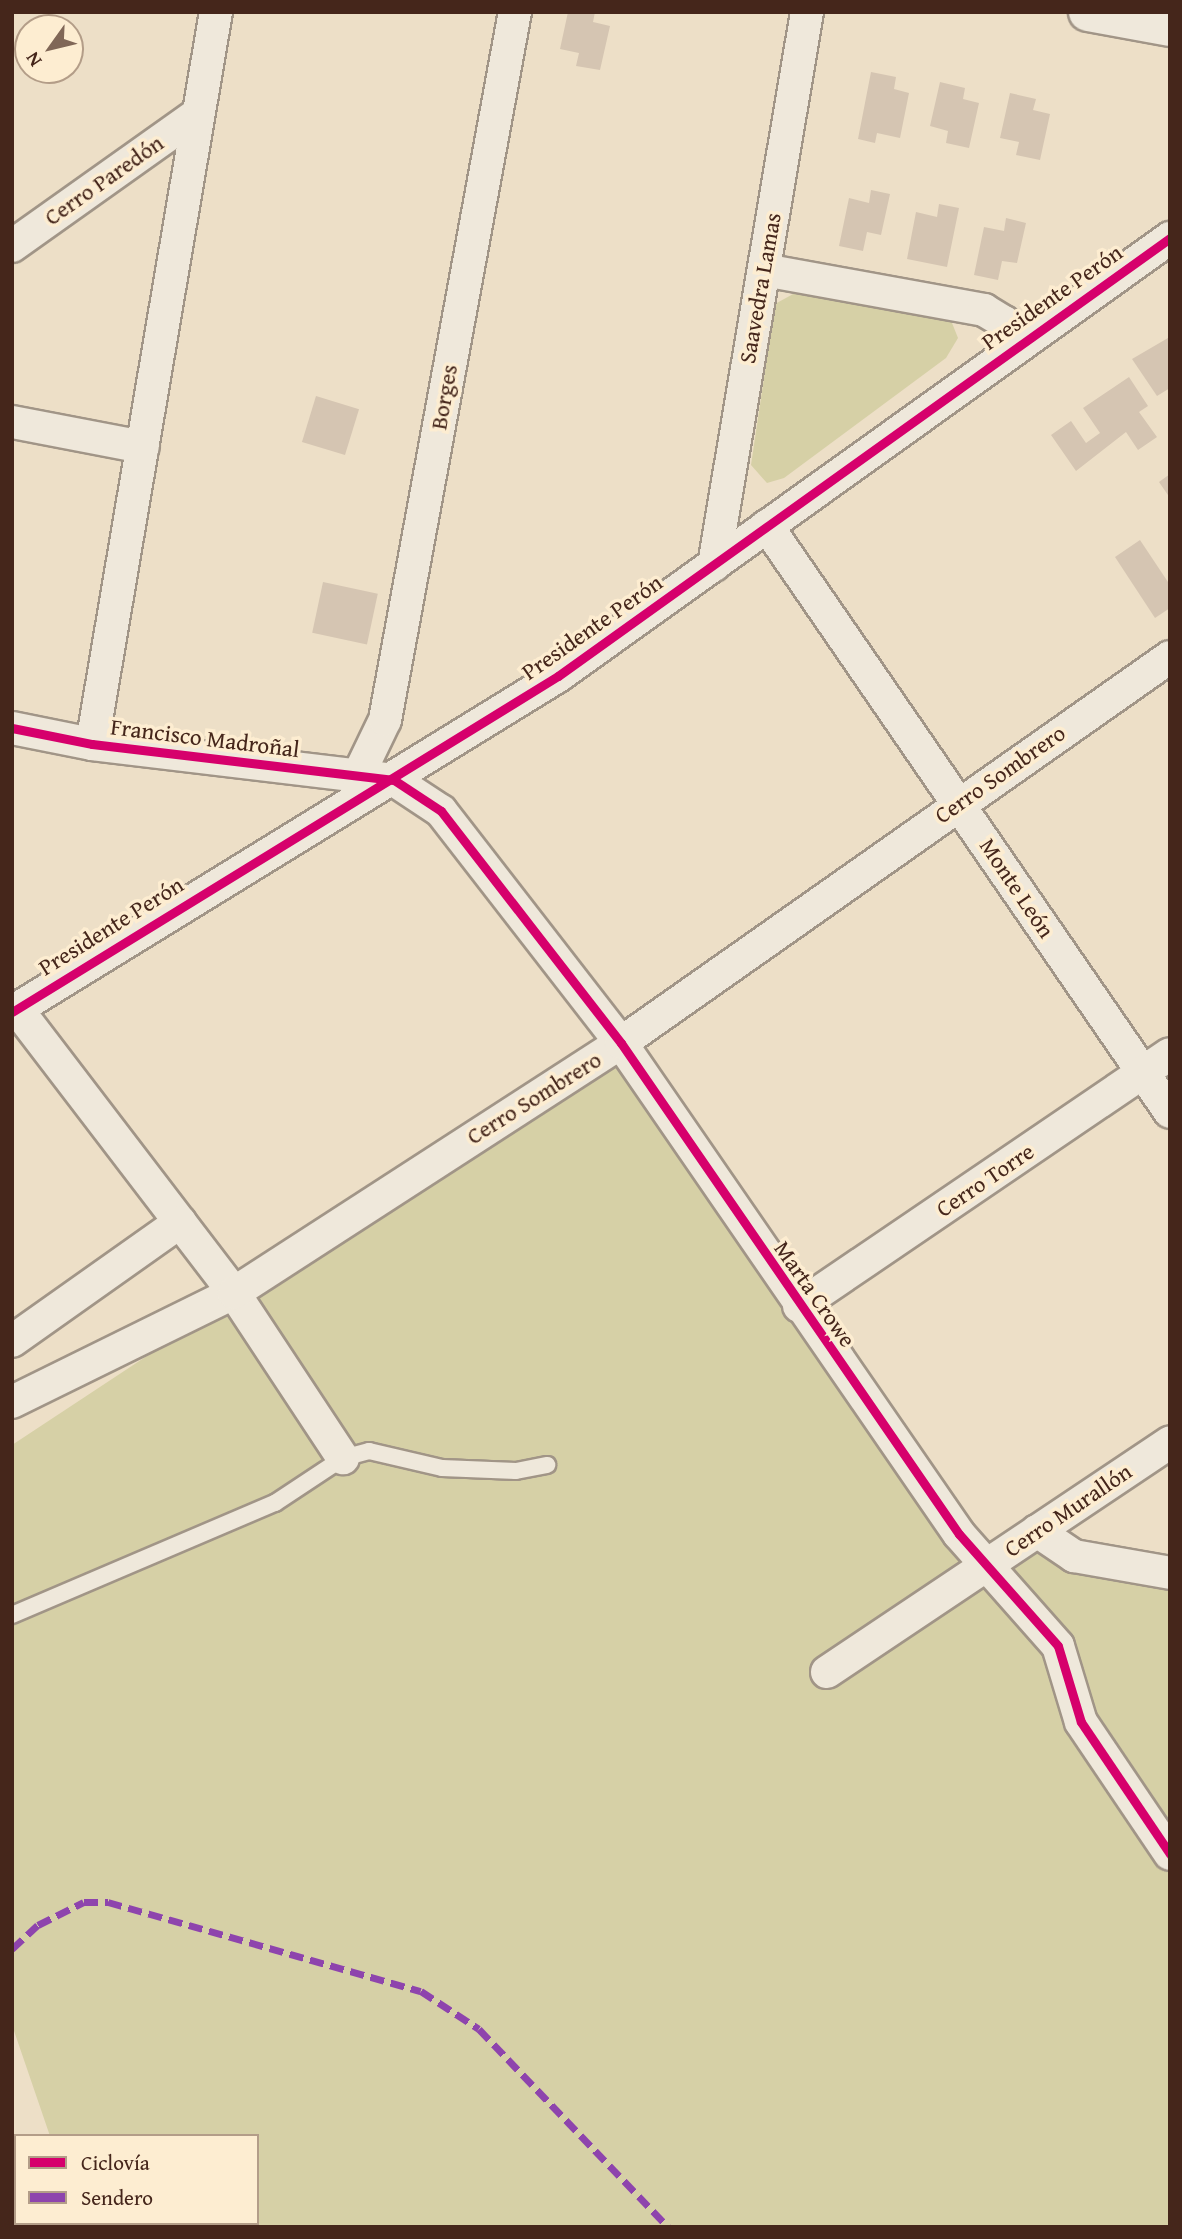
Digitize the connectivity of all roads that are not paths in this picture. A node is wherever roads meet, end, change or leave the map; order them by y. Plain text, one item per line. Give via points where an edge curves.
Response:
1 (216, 12) edge
2 (515, 12) edge
3 (807, 12) edge
4 (1096, 13) edge
5 (1170, 27) edge
6 (196, 115) junction
7 (1170, 238) edge
8 (12, 246) edge
9 (764, 270) junction
10 (1018, 343) junction
11 (12, 422) edge
12 (143, 447) junction
13 (767, 526) junction
14 (714, 565) junction
15 (1170, 657) edge
16 (12, 728) edge
17 (92, 744) junction
18 (358, 776) junction
19 (394, 780) junction
20 (959, 802) junction
21 (15, 1010) edge
22 (621, 1043) junction
23 (1170, 1054) edge
24 (1142, 1074) junction
25 (1170, 1112) edge
26 (180, 1222) junction
27 (234, 1293) junction
28 (799, 1306) junction
29 (12, 1340) edge
30 (12, 1402) edge
31 (1170, 1442) edge
32 (343, 1458) junction
33 (547, 1465) dead end
34 (1037, 1531) junction
35 (987, 1564) junction
36 (1170, 1573) edge
37 (12, 1615) edge
38 (827, 1672) dead end
39 (1170, 1854) edge

1 - 6 street
2 - 18 street, Borges via 385,720
3 - 9 street, Saavedra Lamas
4 - 5 street
6 - 8 street, Cerro Paredón
6 - 12 street
7 - 10 street, Presidente Perón
9 - 10 street via 984,310 1004,322
9 - 14 street, Saavedra Lamas
10 - 13 street, Presidente Perón
11 - 12 street
12 - 17 street
13 - 14 street, Presidente Perón
13 - 20 street, Monte León
14 - 19 street, Presidente Perón via 558,676
15 - 20 street, Cerro Sombrero
16 - 17 street, Francisco Madroñal
17 - 18 street, Francisco Madroñal
18 - 19 street, Francisco Madroñal
19 - 21 street, Presidente Perón via 101,952
19 - 22 street, Marta Crowe via 441,811
20 - 22 street, Cerro Sombrero
20 - 24 street, Monte León
21 - 26 street
22 - 27 street, Cerro Sombrero
22 - 28 street, Marta Crowe
23 - 24 street, Cerro Torre
24 - 25 street, Monte León
24 - 28 street, Cerro Torre
26 - 27 street
26 - 29 street
27 - 30 street, Cerro Sombrero
27 - 32 street
28 - 35 street, Marta Crowe
31 - 34 street, Cerro Murallón
32 - 33 lane via 369,1451 442,1468 516,1471
32 - 37 lane via 275,1503
34 - 35 street, Cerro Murallón
34 - 36 street via 1074,1556
35 - 38 street, Cerro Murallón
35 - 39 street, Marta Crowe via 1058,1646 1081,1723

